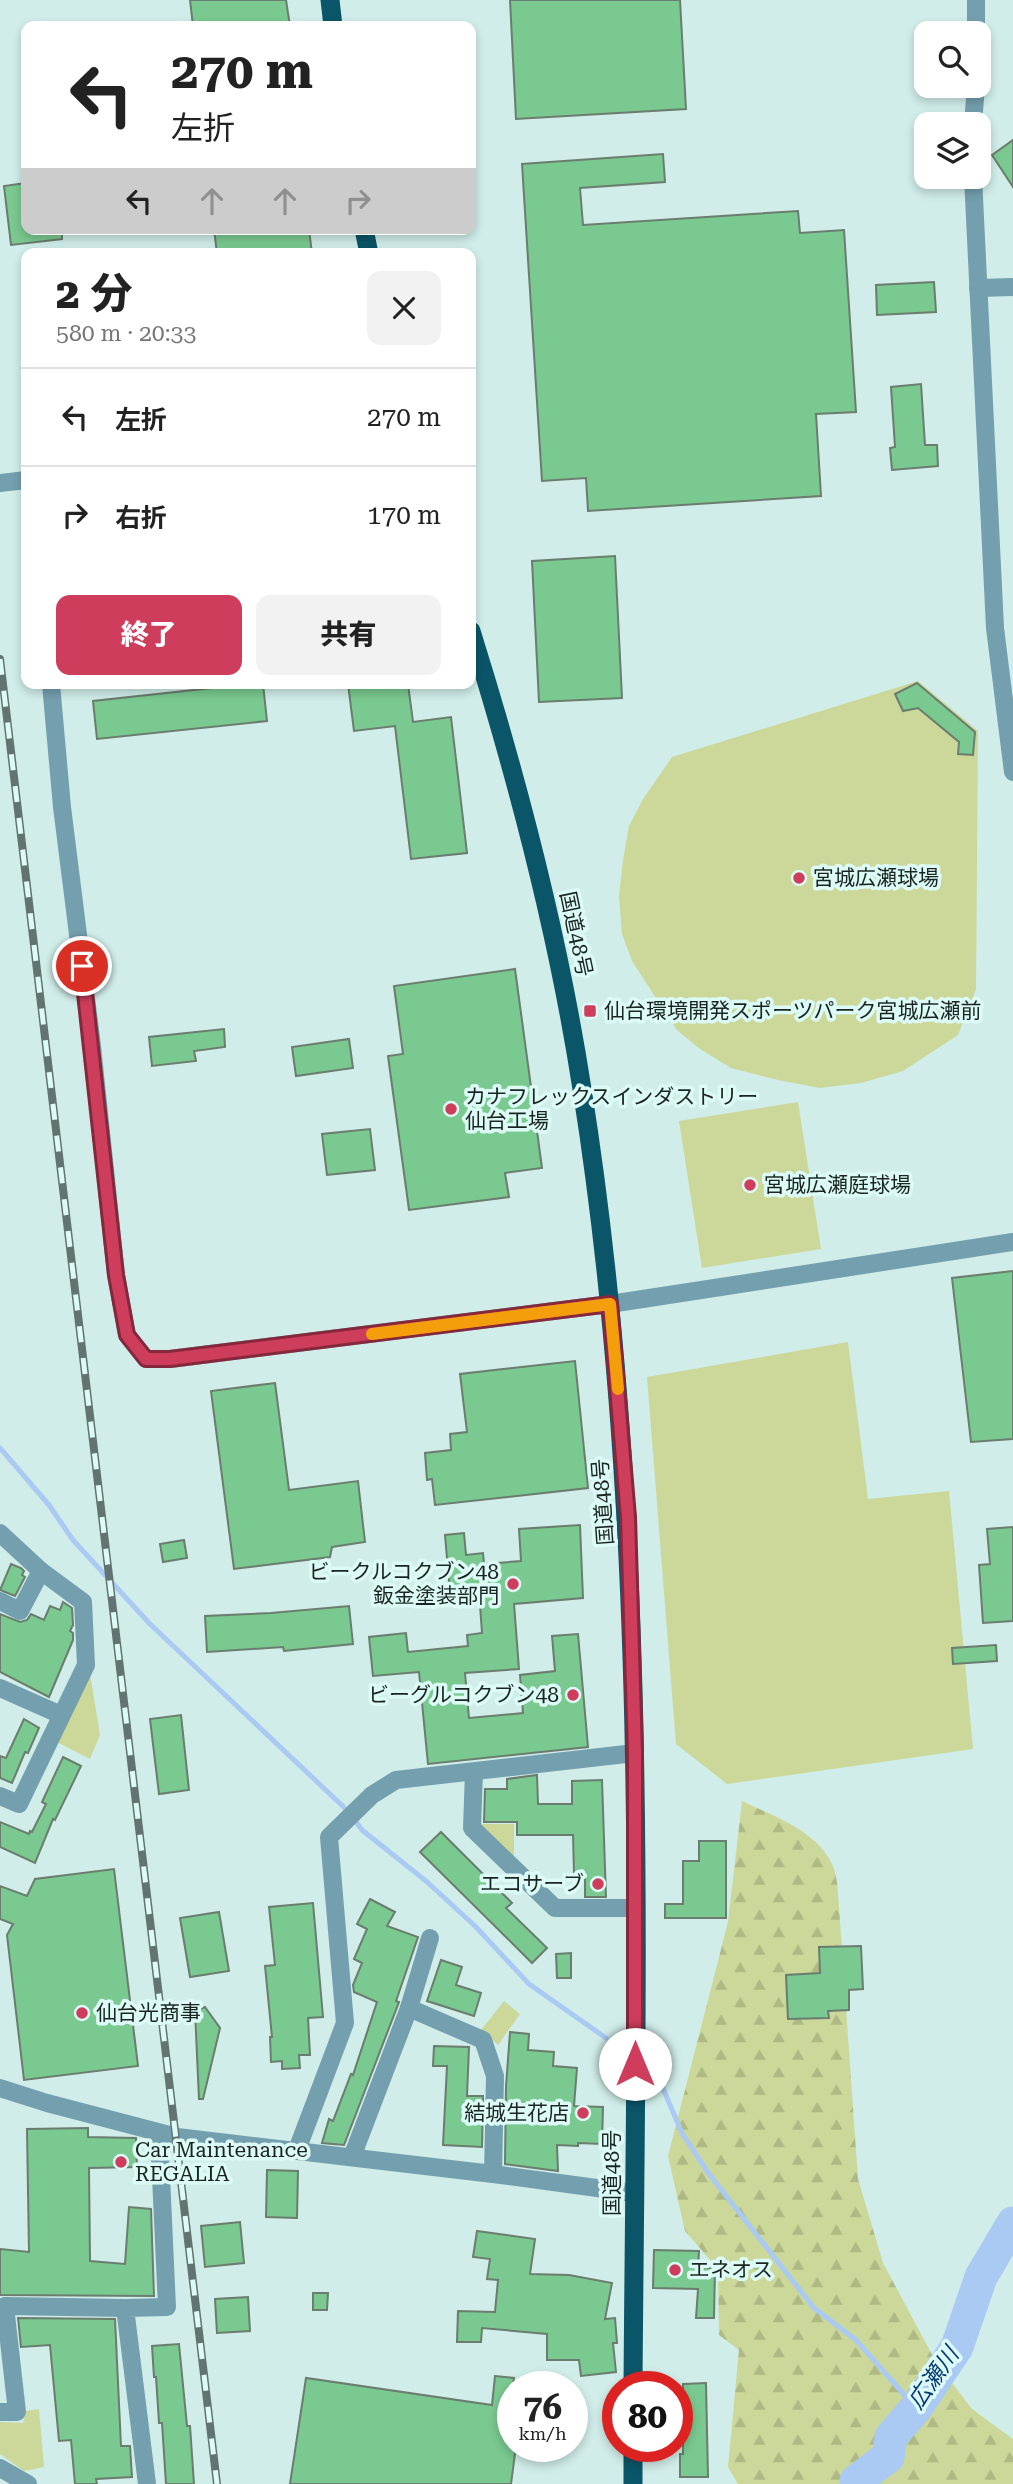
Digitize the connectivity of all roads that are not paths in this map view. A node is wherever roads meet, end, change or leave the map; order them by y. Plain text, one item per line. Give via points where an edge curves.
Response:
1 (330, 0) edge
2 (976, 0) edge
3 (332, 21) edge
4 (976, 21) edge
5 (974, 189) edge
6 (1013, 287) edge
7 (978, 288) junction
8 (21, 481) edge
9 (0, 483) edge
10 (476, 647) edge
11 (51, 689) edge
12 (1013, 772) edge
13 (1013, 1242) edge
14 (610, 1304) junction
15 (0, 1533) edge
16 (41, 1571) junction
17 (0, 1601) edge
18 (0, 1688) edge
19 (61, 1715) junction
20 (635, 1753) junction
21 (474, 1772) junction
22 (0, 1796) edge
23 (635, 1908) junction
24 (430, 1938) dead end
25 (408, 2008) junction
26 (0, 2088) edge
27 (159, 2133) junction
28 (297, 2150) junction
29 (352, 2157) junction
30 (493, 2174) junction
31 (635, 2193) junction
32 (125, 2308) junction
33 (634, 2371) edge
34 (0, 2412) edge
35 (633, 2462) edge
36 (0, 2468) edge
37 (27, 2484) edge
38 (147, 2484) edge
39 (633, 2484) edge

1 - 3 highway
2 - 4 street
5 - 7 street
6 - 7 street
7 - 12 street via 995,628
8 - 9 street
10 - 14 highway, 国道48号 via 544,890 582,1089
11 - 14 street via 116,1275 127,1335 136,1349 146,1359 170,1359
13 - 14 street
14 - 20 highway, 国道48号 via 628,1517
15 - 16 street
16 - 17 street via 20,1611
16 - 19 street via 83,1602 86,1665
18 - 19 street
19 - 22 street via 19,1804
20 - 21 street
20 - 23 highway, 国道48号
21 - 23 street via 472,1828 555,1908
21 - 28 street via 396,1780 329,1837 345,2023
23 - 31 highway, 国道48号
24 - 25 street
25 - 29 street
25 - 30 street via 483,2040 495,2076
26 - 27 street
27 - 28 street
27 - 32 street via 167,2307
28 - 29 street
29 - 30 street
30 - 31 street
31 - 33 highway, 国道48号
32 - 34 street via 5,2306 17,2412
32 - 38 street
35 - 39 highway
36 - 37 street

